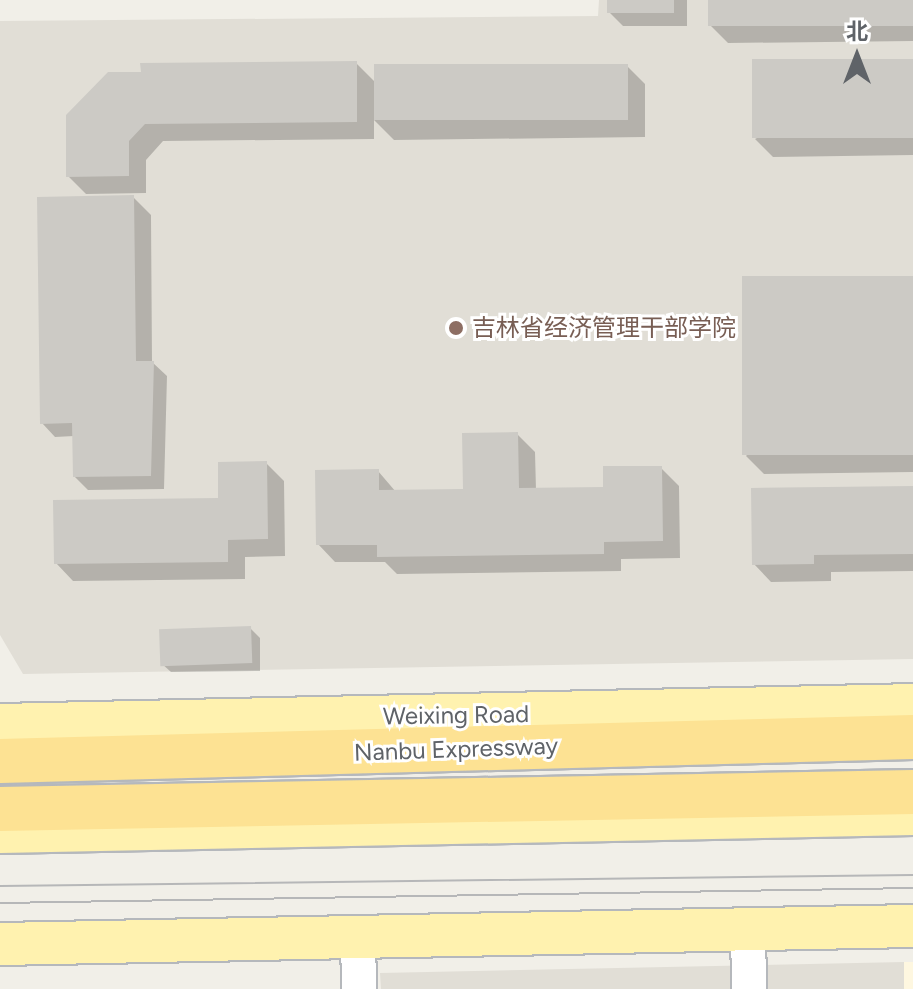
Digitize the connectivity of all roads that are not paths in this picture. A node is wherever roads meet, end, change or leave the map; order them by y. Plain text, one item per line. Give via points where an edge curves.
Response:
1 (913, 705) edge
2 (0, 725) edge
3 (913, 737) edge
4 (0, 761) edge
5 (913, 792) edge
6 (0, 809) edge
7 (913, 814) edge
8 (747, 820) junction
9 (913, 821) edge
10 (0, 832) edge
11 (913, 926) edge
12 (748, 929) junction
13 (358, 936) junction
14 (0, 944) edge
15 (359, 989) edge
16 (749, 989) edge

1 - 2 main road, Weixing Road
3 - 4 highway, Nanbu Expressway
5 - 6 highway, Nanbu Expressway
7 - 8 main road
8 - 9 main road
8 - 10 main road
11 - 12 main road
12 - 13 main road
12 - 16 lane
13 - 14 main road
13 - 15 lane

